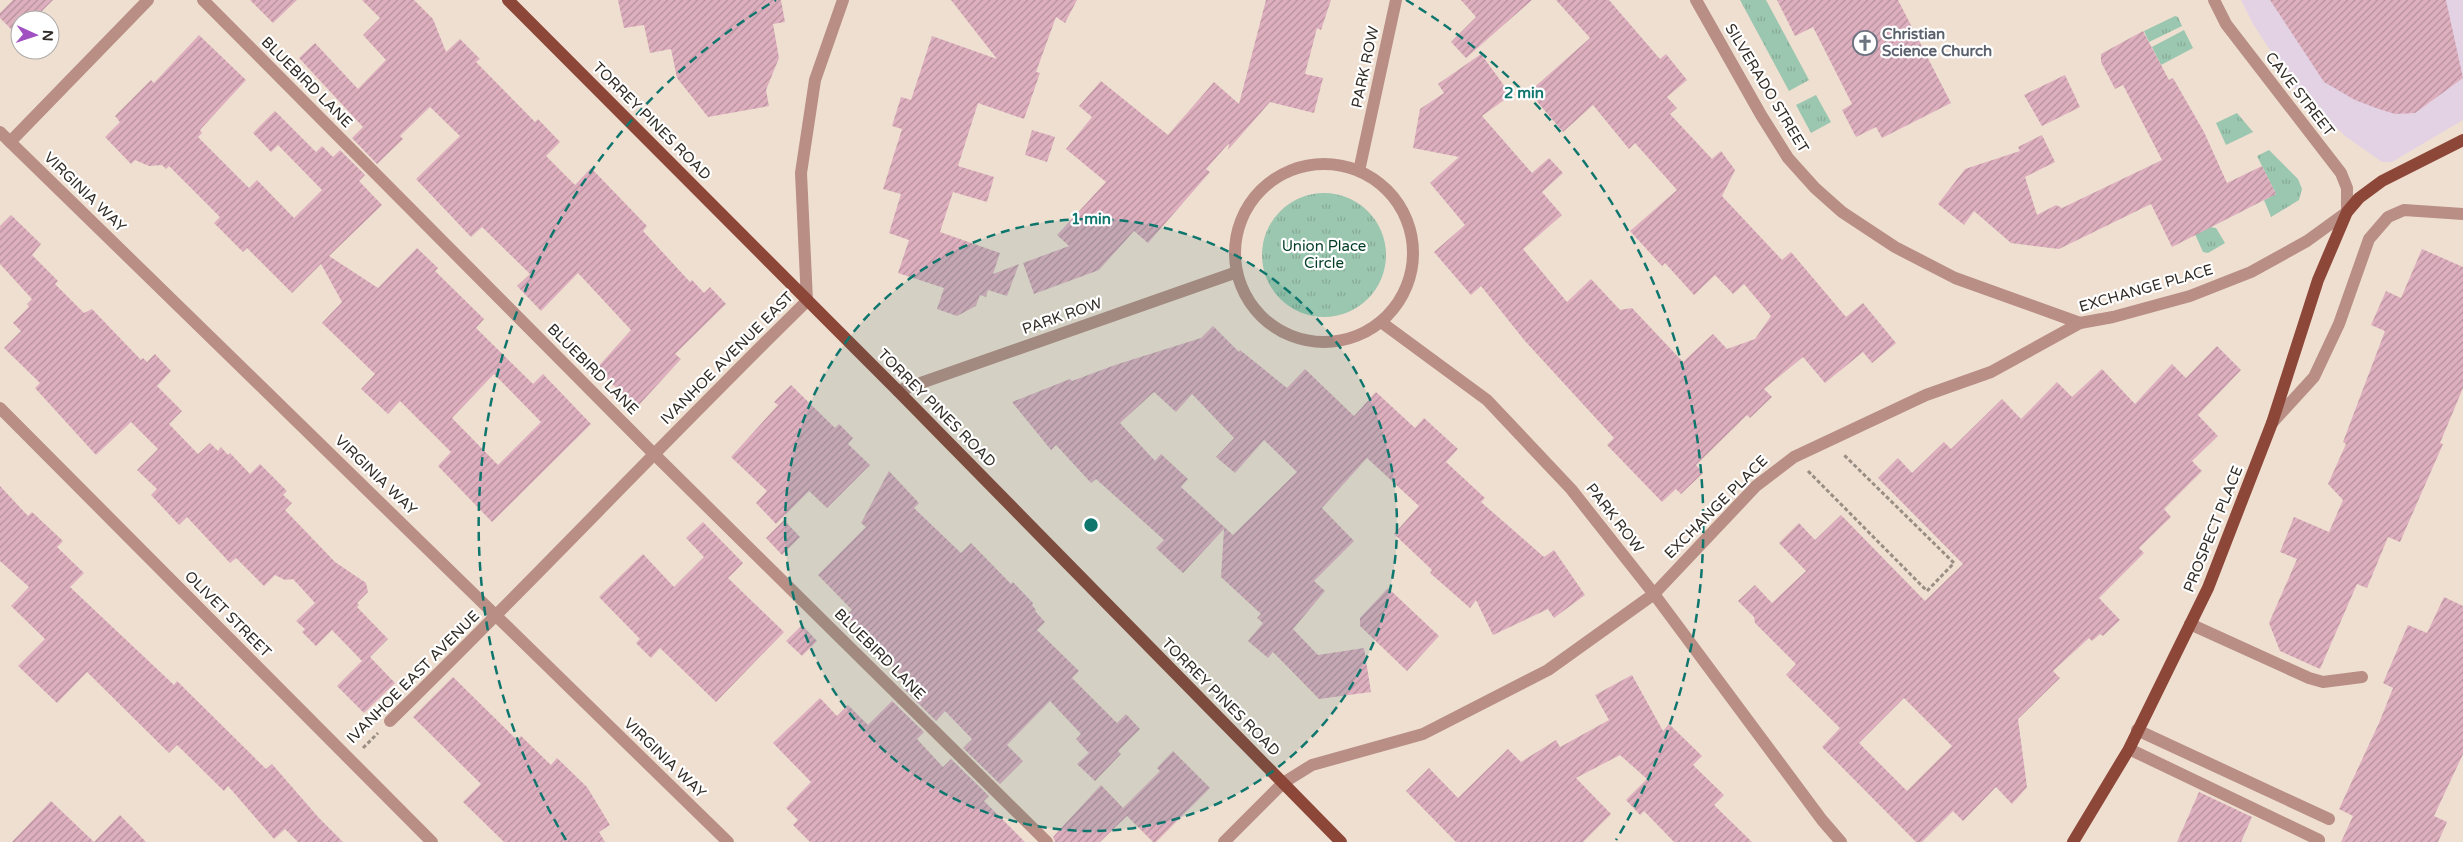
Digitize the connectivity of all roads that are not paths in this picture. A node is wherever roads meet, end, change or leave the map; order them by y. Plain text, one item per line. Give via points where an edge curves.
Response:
1 (148, 0) edge
2 (203, 0) edge
3 (508, 0) edge
4 (843, 0) edge
5 (1396, 0) edge
6 (1696, 0) edge
7 (2214, 0) edge
8 (0, 132) edge
9 (2463, 140) edge
10 (10, 142) junction
11 (1359, 171) junction
12 (2346, 212) junction
13 (2463, 214) edge
14 (1237, 272) junction
15 (807, 301) junction
16 (1382, 322) junction
17 (2080, 323) junction
18 (898, 391) junction
19 (0, 408) edge
20 (2272, 423) junction
21 (654, 454) junction
22 (1654, 594) junction
23 (497, 616) junction
24 (2190, 624) junction
25 (2362, 677) dead end
26 (390, 720) road end
27 (2137, 730) junction
28 (2128, 749) junction
29 (1283, 783) junction
30 (2329, 819) dead end
31 (2319, 840) dead end
32 (432, 842) edge
33 (728, 842) edge
34 (1047, 842) edge
35 (1224, 842) edge
36 (1340, 842) edge
37 (1841, 842) edge
38 (2073, 842) edge

1 - 10 street
2 - 21 street, BLUEBIRD LANE
3 - 15 main road, TORREY PINES ROAD
4 - 15 street, IVANHOE AVENUE EAST via 815,80 801,172
5 - 11 street, PARK ROW
6 - 17 street, SILVERADO STREET via 1760,115 1788,158 1842,212 1895,248 1955,278
7 - 12 street, CAVE STREET via 2226,24 2341,173 2347,188
8 - 10 street, VIRGINIA WAY
9 - 12 main road via 2382,181
10 - 23 street, VIRGINIA WAY
11 - 14 street via 1332,164 1304,166 1279,176 1260,190 1243,218 1236,245
11 - 16 street via 1385,187 1403,211 1412,240 1412,271 1401,299
12 - 17 street, EXCHANGE PLACE via 2307,241 2232,280 2150,307
12 - 20 main road, PROSPECT PLACE via 2318,280
13 - 20 street via 2404,210 2388,217 2369,239 2339,324 2314,377
14 - 16 street via 1248,301 1269,324 1295,338 1325,343 1355,338
14 - 18 street, PARK ROW
15 - 18 main road, TORREY PINES ROAD
15 - 21 street, IVANHOE AVENUE EAST
16 - 22 street, PARK ROW via 1487,400 1572,489
17 - 22 street, EXCHANGE PLACE via 1991,372 1926,395 1794,457 1756,486
18 - 29 main road, TORREY PINES ROAD
19 - 32 street, OLIVET STREET
20 - 24 main road, PROSPECT PLACE via 2208,588
21 - 23 street, IVANHOE AVENUE EAST
21 - 34 street, BLUEBIRD LANE
22 - 29 street, EXCHANGE PLACE via 1548,670 1431,730 1312,765
22 - 37 street, PARK ROW
23 - 26 street, IVANHOE EAST AVENUE
23 - 33 street, VIRGINIA WAY
24 - 25 street via 2309,678 2323,682
24 - 27 main road, PROSPECT PLACE
27 - 28 main road, PROSPECT PLACE
27 - 30 street
28 - 31 street
28 - 38 main road, PROSPECT PLACE
29 - 35 street, EXCHANGE PLACE
29 - 36 main road, TORREY PINES ROAD

